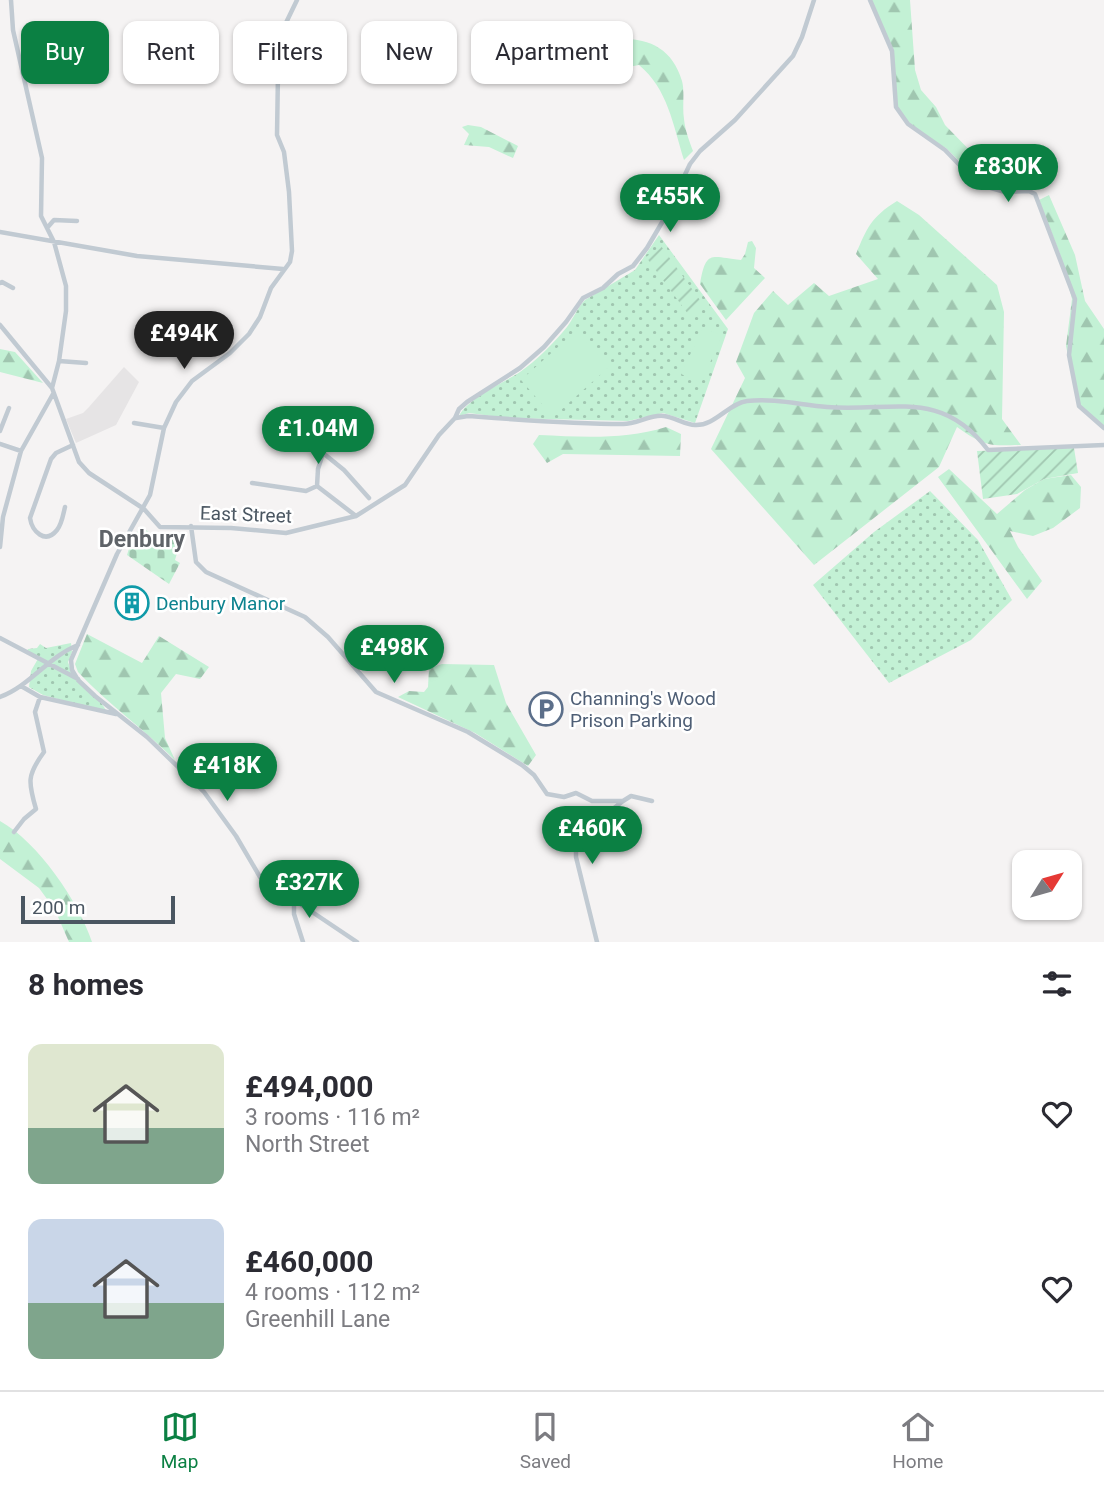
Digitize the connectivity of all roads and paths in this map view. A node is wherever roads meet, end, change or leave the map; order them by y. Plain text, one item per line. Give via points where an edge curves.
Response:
1 (11, 0) edge
2 (297, 0) edge
3 (814, 0) edge
4 (870, 0) edge
5 (77, 221) dead end
6 (47, 228) junction
7 (0, 232) edge
8 (54, 242) junction
9 (284, 269) junction
10 (0, 283) edge
11 (13, 288) dead end
12 (0, 325) edge
13 (59, 361) junction
14 (86, 363) dead end
15 (53, 391) junction
16 (9, 408) dead end
17 (455, 418) junction
18 (134, 423) dead end
19 (164, 428) junction
20 (1104, 428) edge
21 (271, 429) dead end
22 (0, 431) edge
23 (0, 444) edge
24 (1104, 444) edge
25 (73, 445) junction
26 (21, 451) junction
27 (323, 453) junction
28 (252, 483) dead end
29 (317, 486) junction
30 (369, 498) dead end
31 (65, 508) dead end
32 (142, 512) junction
33 (54, 514) dead end
34 (2, 516) edge
35 (63, 516) junction
36 (356, 516) junction
37 (191, 526) junction
38 (0, 547) edge
39 (0, 638) edge
40 (78, 645) junction
41 (48, 664) junction
42 (78, 680) junction
43 (21, 686) junction
44 (0, 697) edge
45 (40, 697) junction
46 (117, 714) junction
47 (652, 801) dead end
48 (624, 802) junction
49 (14, 832) dead end
50 (294, 898) junction
51 (303, 942) edge
52 (357, 942) edge
53 (597, 942) edge

1 - 6 street via 13,30 42,158 41,216
2 - 9 street via 284,29 278,73 277,135 286,162 292,251
3 - 17 street, East Street via 793,56 690,164 664,219 634,266 583,298 544,347 467,402
4 - 20 street via 892,51 896,107 908,124 945,150 974,180 991,188 1035,194 1074,299 1069,355 1079,406
5 - 6 street via 54,220
6 - 8 street
7 - 8 street
8 - 9 street via 137,257
8 - 13 street via 66,286
9 - 19 street via 249,334 182,392
10 - 11 street
12 - 15 street, East Street
13 - 14 street
13 - 15 street
15 - 25 street, East Street
15 - 26 street
16 - 22 street
17 - 24 street via 618,424 663,415 696,425 744,401 828,407 905,405 948,413 976,434 988,450
17 - 36 street, East Street via 405,485
18 - 19 street
19 - 32 street
21 - 27 street
23 - 26 street
25 - 32 street, East Street via 89,473
25 - 35 street via 51,459 30,517 32,528 38,535 48,536 56,532
26 - 34 street
27 - 29 street
27 - 30 street
28 - 29 street via 306,491
29 - 36 street
31 - 35 street
32 - 37 street, East Street via 160,527
32 - 40 street via 117,554
33 - 35 street
34 - 38 street
36 - 37 street, East Street via 286,533
37 - 48 street via 196,562 206,572 305,617 376,692 468,732 522,765 547,794 564,797 576,793 592,802
39 - 41 street
40 - 41 street
40 - 42 street via 71,660
41 - 42 street
41 - 43 street
42 - 46 street
43 - 44 street
43 - 45 street
45 - 46 street
45 - 49 street via 35,712 44,752 31,770 29,787 36,809
46 - 50 street via 204,792 260,877
47 - 48 street via 631,796
48 - 53 street via 576,838 576,856
50 - 51 street
50 - 52 street

